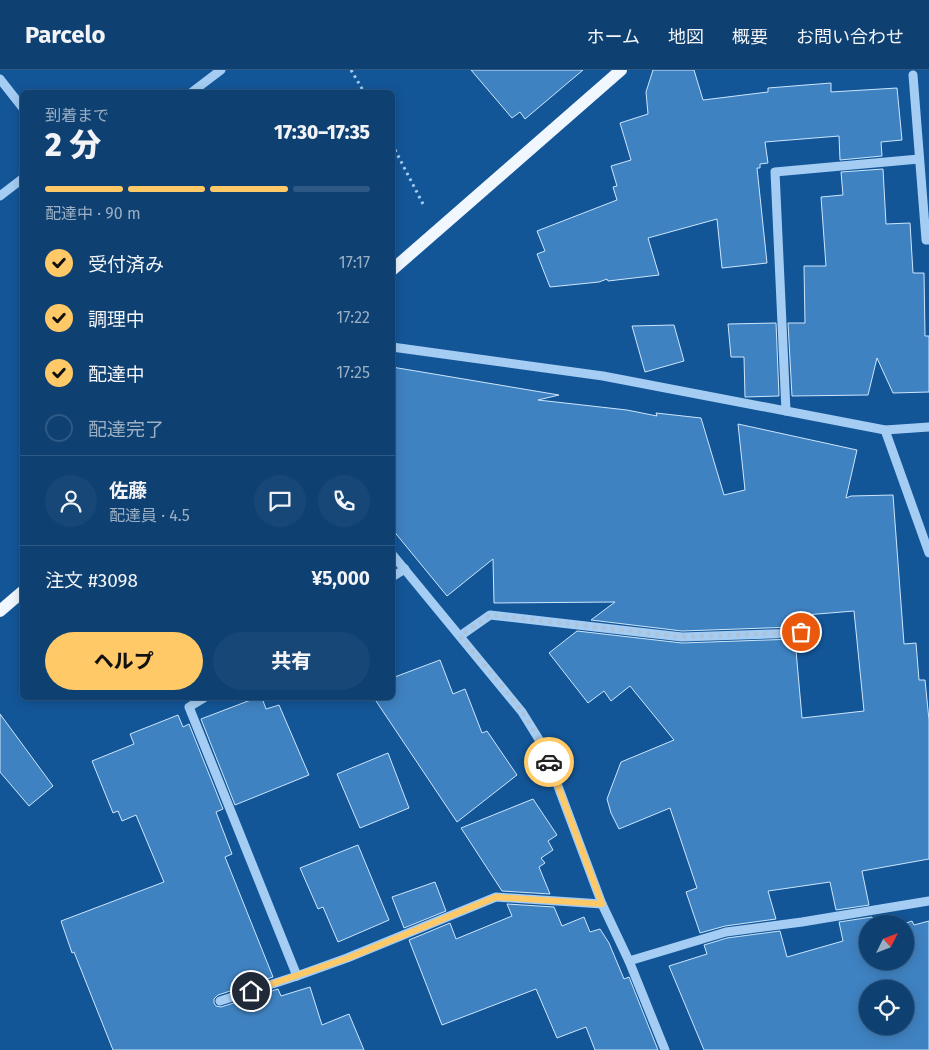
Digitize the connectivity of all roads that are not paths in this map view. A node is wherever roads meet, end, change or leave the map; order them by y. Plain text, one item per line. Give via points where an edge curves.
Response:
1 (221, 70) edge
2 (621, 70) edge
3 (912, 75) dead end
4 (0, 79) edge
5 (195, 90) edge
6 (20, 104) edge
7 (920, 159) junction
8 (20, 181) edge
9 (0, 196) edge
10 (929, 240) edge
11 (395, 267) edge
12 (395, 347) edge
13 (786, 411) junction
14 (929, 427) edge
15 (885, 430) junction
16 (929, 553) edge
17 (395, 557) edge
18 (406, 569) junction
19 (395, 575) edge
20 (20, 594) edge
21 (0, 612) edge
22 (801, 632) dead end
23 (460, 636) junction
24 (201, 700) edge
25 (929, 901) edge
26 (602, 904) junction
27 (629, 961) junction
28 (297, 976) junction
29 (220, 1001) dead end
30 (665, 1050) edge

1 - 5 street
2 - 11 main road
3 - 7 street
4 - 6 street
7 - 10 street via 926,240
7 - 13 street via 775,172
8 - 9 street
12 - 13 street via 603,376
13 - 15 street
14 - 15 street
15 - 16 street
17 - 18 street
18 - 19 street
18 - 23 street
20 - 21 main road
22 - 23 street via 682,637 490,615
23 - 26 street via 522,712 543,746
24 - 28 street via 189,707
25 - 27 street via 726,932
26 - 27 street
26 - 28 street via 496,897
27 - 30 street
28 - 29 street

